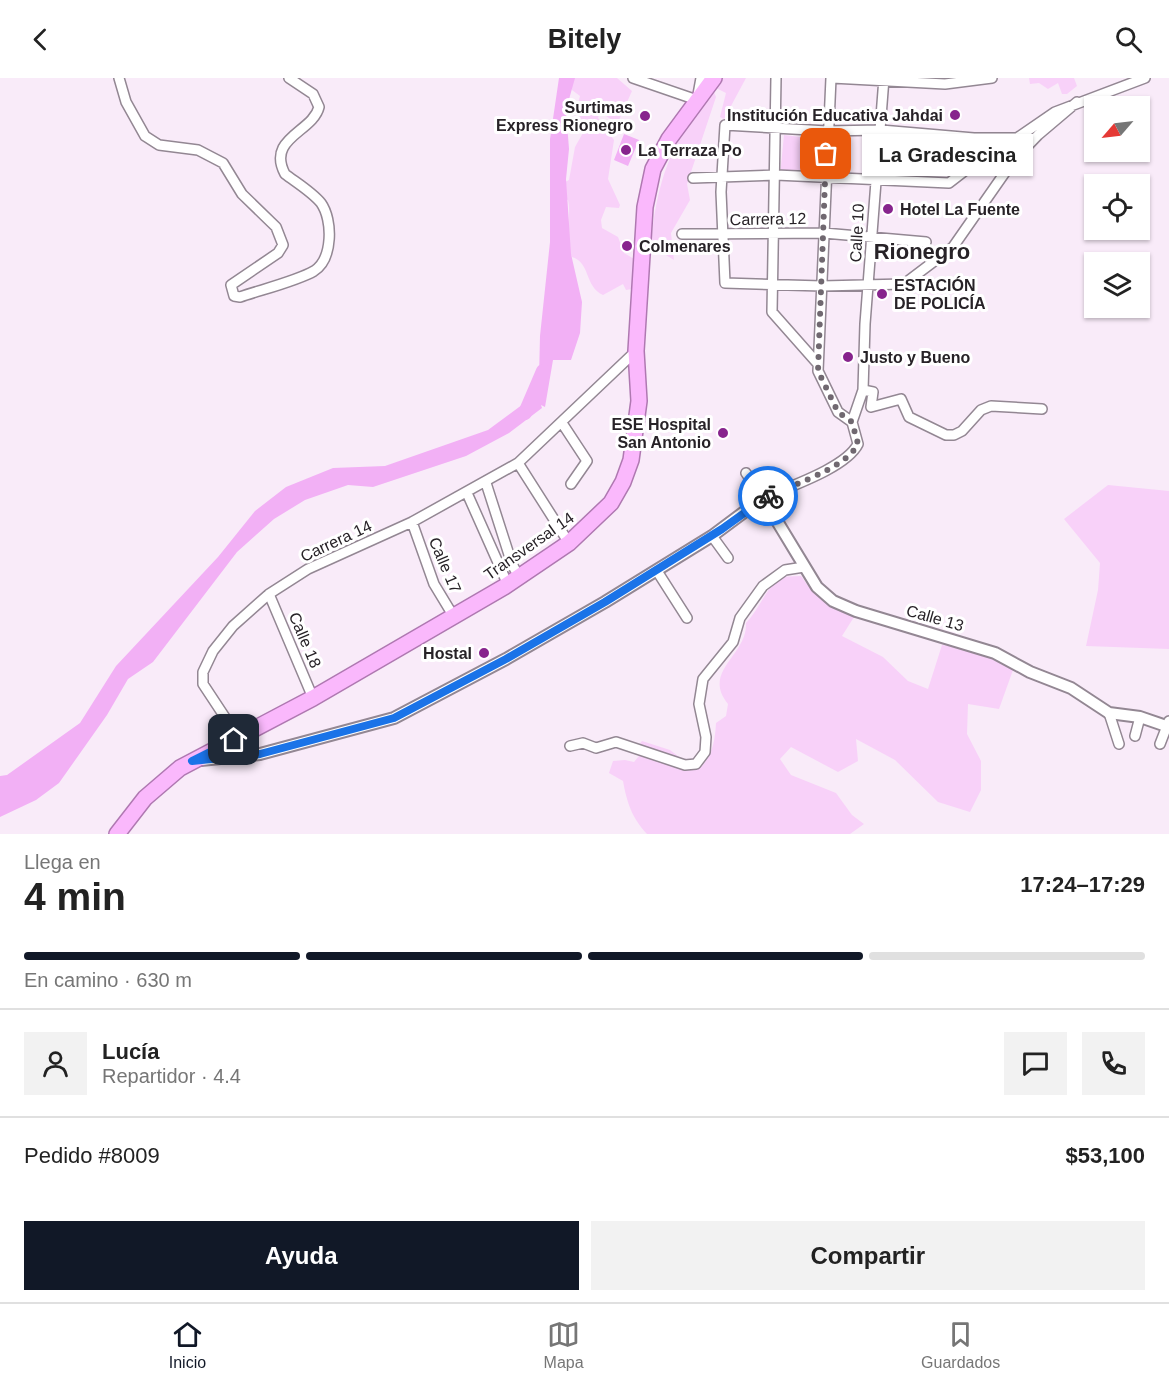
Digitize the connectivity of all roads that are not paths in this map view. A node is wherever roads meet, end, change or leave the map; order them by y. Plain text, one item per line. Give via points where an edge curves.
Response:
1 (119, 78) edge
2 (289, 78) edge
3 (633, 78) edge
4 (701, 78) edge
5 (714, 78) edge
6 (776, 78) edge
7 (832, 78) edge
8 (1145, 78) edge
9 (884, 79) edge
10 (986, 79) edge
11 (697, 100) junction
12 (1077, 102) junction
13 (776, 129) junction
14 (881, 130) junction
15 (827, 131) junction
16 (1017, 138) junction
17 (776, 175) junction
18 (825, 176) junction
19 (721, 177) junction
20 (693, 178) dead end
21 (875, 180) junction
22 (775, 233) junction
23 (824, 233) junction
24 (682, 234) dead end
25 (723, 234) junction
26 (871, 237) junction
27 (926, 242) dead end
28 (869, 284) junction
29 (772, 286) junction
30 (822, 286) junction
31 (636, 351) junction
32 (818, 364) junction
33 (863, 390) junction
34 (1042, 410) dead end
35 (852, 422) junction
36 (562, 423) junction
37 (518, 463) junction
38 (746, 473) dead end
39 (486, 483) junction
40 (571, 484) dead end
41 (467, 493) junction
42 (763, 498) junction
43 (412, 522) junction
44 (712, 536) junction
45 (568, 543) junction
46 (728, 558) dead end
47 (804, 567) junction
48 (657, 571) junction
49 (514, 581) junction
50 (269, 594) junction
51 (454, 617) junction
52 (687, 618) dead end
53 (312, 698) junction
54 (1109, 713) junction
55 (1140, 717) junction
56 (1168, 725) edge
57 (1135, 736) dead end
58 (238, 737) junction
59 (1119, 744) dead end
60 (1160, 744) dead end
61 (570, 746) dead end
62 (192, 761) junction
63 (117, 834) edge

1 - 2 street via 126,102 145,136 159,145 198,150 223,163 242,194 282,237 278,253 231,285 234,296 240,297 314,271 327,252 327,217 322,204 282,168 281,157 292,134 312,119 319,107 313,94
3 - 11 street
4 - 11 street
5 - 11 highway, Transversal 14
6 - 13 street
7 - 9 street
7 - 15 street
8 - 12 street
9 - 10 street via 945,84
9 - 14 street, Calle 10
11 - 31 highway, Transversal 14 via 653,169 645,207
12 - 16 street
12 - 28 street via 1013,162 953,247 908,282
13 - 15 street
13 - 17 street
13 - 19 street via 725,125
14 - 15 street
14 - 16 street
14 - 21 street, Calle 10
15 - 18 street
16 - 21 street via 993,148 949,183
17 - 18 street
17 - 19 street
17 - 22 street
18 - 21 street
18 - 23 street
19 - 20 street
19 - 25 street
21 - 26 street, Calle 10
22 - 23 street, Carrera 12
22 - 25 street, Carrera 12
22 - 29 street
23 - 26 street, Carrera 12
23 - 30 street
24 - 25 street, Carrera 12
25 - 29 street via 725,284
26 - 27 street, Carrera 12
26 - 28 street, Calle 10
28 - 30 street
28 - 33 street, Calle 10
29 - 30 street
29 - 32 street via 772,312
30 - 32 street
31 - 36 street, Carrera 14
31 - 45 highway, Transversal 14 via 639,401 631,460 611,503
32 - 35 street via 838,412
33 - 34 street via 873,393 871,407 901,399 909,417 946,435 954,435 981,410 991,406
33 - 35 street, Calle 10
35 - 42 street via 858,444 853,453
36 - 37 street, Carrera 14
36 - 40 street via 587,461
37 - 39 street, Carrera 14
37 - 45 street
38 - 42 street, Calle 13
39 - 41 street, Carrera 14
39 - 49 street
41 - 43 street, Carrera 14
41 - 49 street
42 - 44 street
42 - 47 street, Calle 13
43 - 50 street, Carrera 14 via 308,569
43 - 51 street, Calle 17 via 434,584
44 - 46 street
44 - 48 street
45 - 49 highway, Transversal 14
47 - 54 street, Calle 13 via 817,587 833,601 995,653 1071,688
47 - 61 street via 785,570 763,585 740,618 733,642 703,680 699,704 705,752 696,764 685,765 616,742 597,748 584,743
48 - 52 street
48 - 62 street via 506,659 394,718 260,754
49 - 51 highway, Transversal 14
50 - 53 street, Calle 18
50 - 58 street, Carrera 14 via 233,626 213,651 203,672 203,684
51 - 53 highway, Transversal 14
53 - 58 highway, Transversal 14
54 - 55 street, Calle 13
54 - 59 street
55 - 56 street, Calle 13
55 - 57 street
56 - 60 street
58 - 62 highway, Transversal 14
62 - 63 highway, Transversal 14 via 145,798

